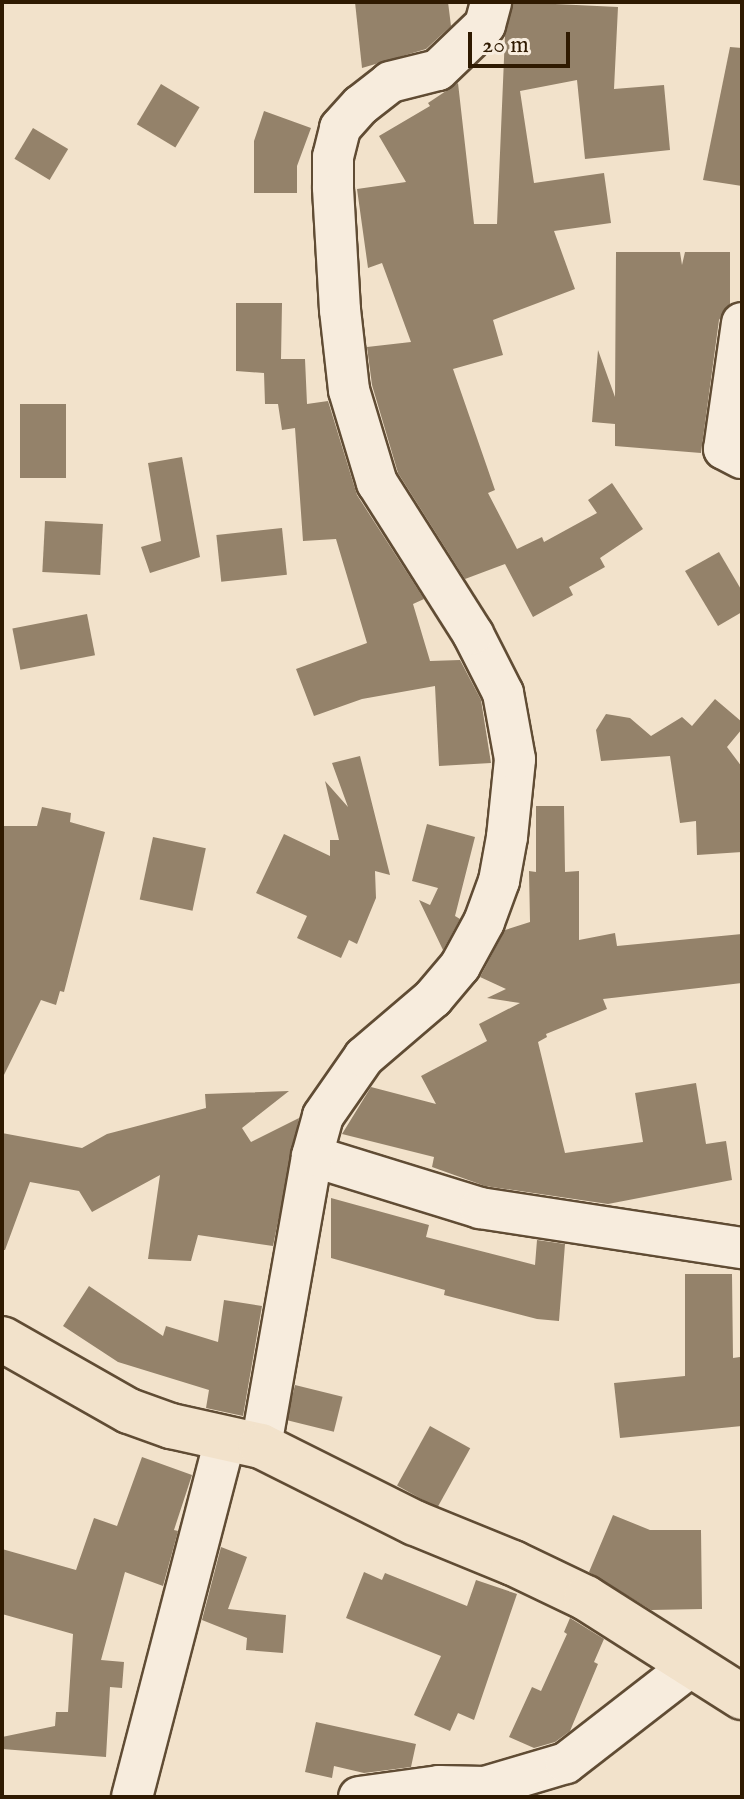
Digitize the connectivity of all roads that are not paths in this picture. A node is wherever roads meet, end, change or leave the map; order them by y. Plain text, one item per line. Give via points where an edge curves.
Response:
1 (491, 2) edge
2 (742, 323) edge
3 (742, 458) edge
4 (312, 1156) junction
5 (742, 1248) edge
6 (2, 1339) edge
7 (244, 1442) junction
8 (691, 1666) junction
9 (742, 1697) edge
10 (132, 1797) edge
11 (359, 1797) edge

1 - 4 street via 485,25 438,70 390,82 340,128 333,187 349,390 377,483 473,634 503,693 515,759 507,837 499,881 460,966 433,998 364,1057 323,1116
2 - 3 street via 724,449
4 - 5 street via 480,1208
4 - 7 street
6 - 7 main road via 129,1411
7 - 8 main road via 586,1598
7 - 10 street
8 - 9 main road
8 - 11 street via 566,1763 485,1787 439,1786

